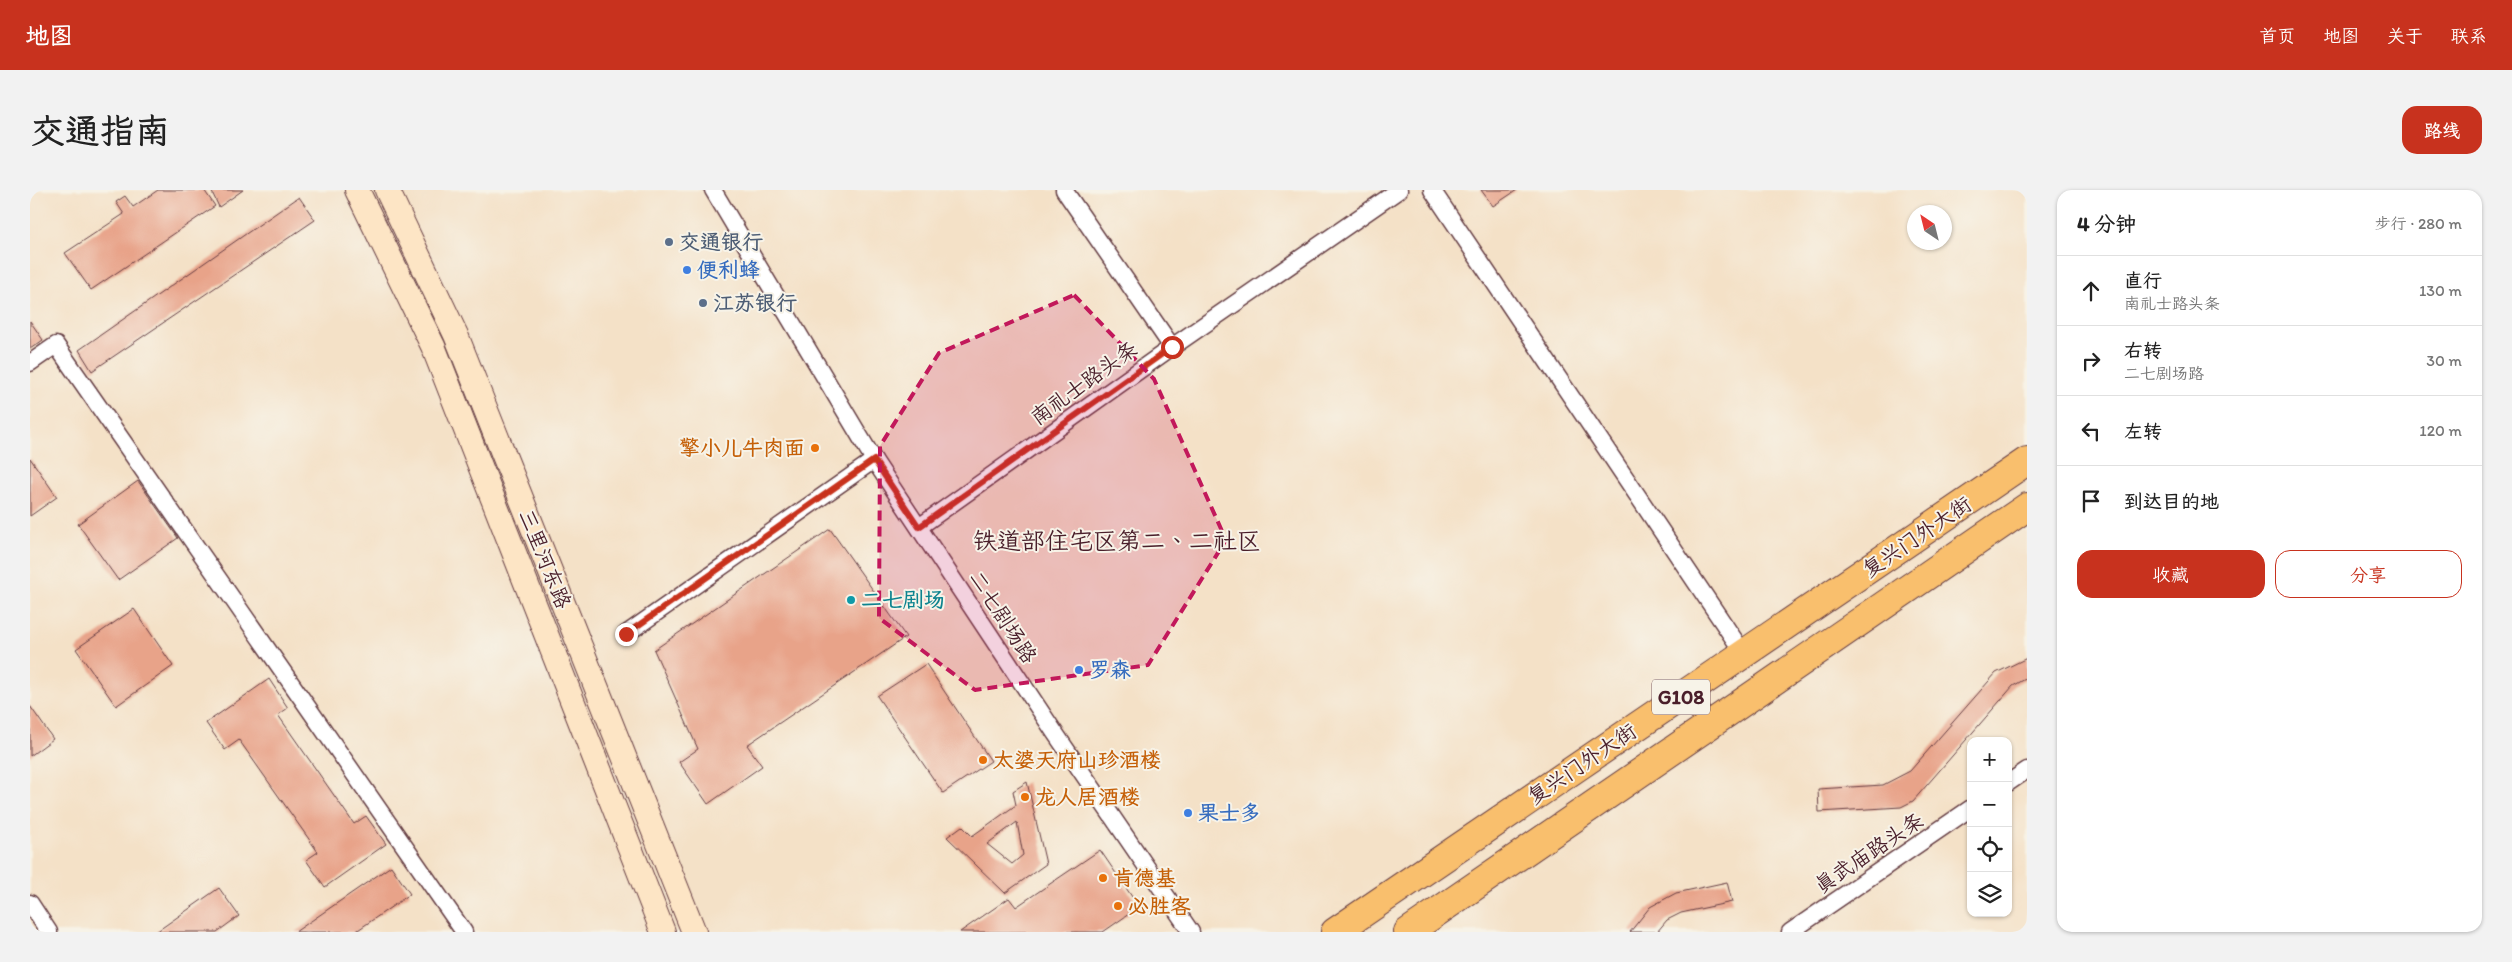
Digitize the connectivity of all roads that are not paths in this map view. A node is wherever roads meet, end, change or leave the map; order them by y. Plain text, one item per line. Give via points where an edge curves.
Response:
1 (357, 190) edge
2 (387, 190) edge
3 (713, 190) edge
4 (1064, 190) edge
5 (1397, 190) edge
6 (1432, 190) edge
7 (1172, 347) junction
8 (30, 363) edge
9 (874, 460) junction
10 (2027, 461) edge
11 (2027, 507) edge
12 (919, 527) junction
13 (626, 634) dead end
14 (1744, 654) junction
15 (2027, 770) edge
16 (2009, 782) edge
17 (1967, 811) edge
18 (30, 903) edge
19 (49, 932) edge
20 (464, 932) edge
21 (663, 932) edge
22 (694, 932) edge
23 (1191, 932) edge
24 (1335, 932) edge
25 (1408, 932) edge
26 (1790, 932) edge

1 - 21 main road, 三里河东路 via 433,346
2 - 22 main road, 三里河东路 via 456,335
3 - 9 street, 二七剧场路
4 - 7 street
5 - 7 street, 南礼士路头条
6 - 14 street
7 - 12 street, 南礼士路头条
8 - 20 street via 56,345
9 - 12 street, 二七剧场路
9 - 13 street
10 - 14 highway, 复兴门外大街 / G108
11 - 25 highway, 复兴门外大街 / G108
12 - 23 street, 二七剧场路
14 - 24 highway, 复兴门外大街 / G108
15 - 16 street
17 - 26 street, 真武庙路头条
18 - 19 street

